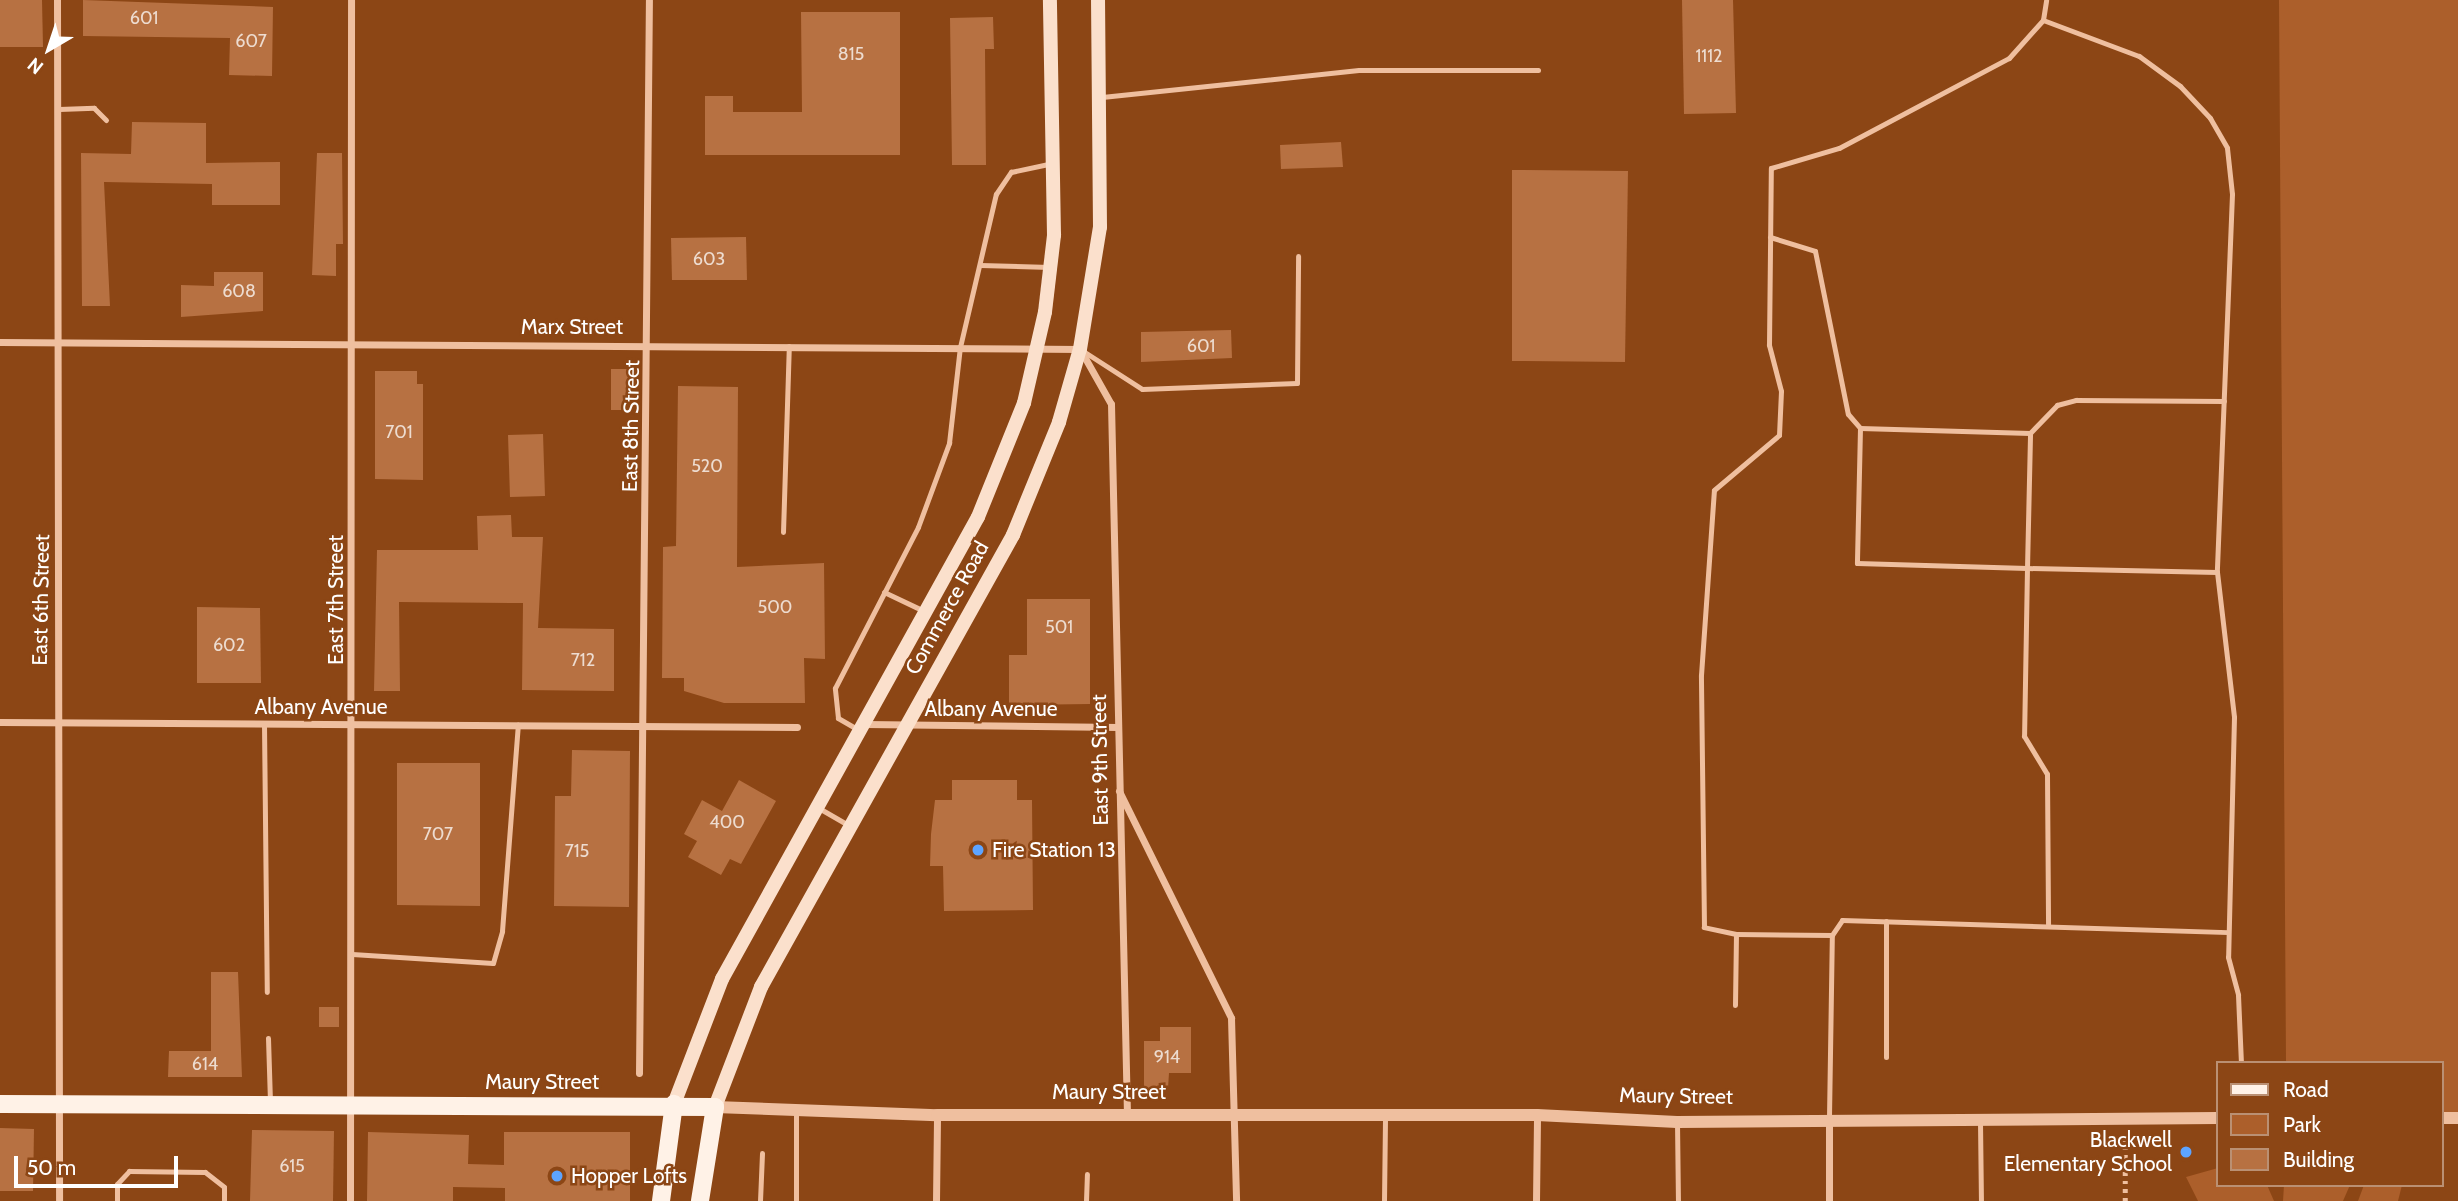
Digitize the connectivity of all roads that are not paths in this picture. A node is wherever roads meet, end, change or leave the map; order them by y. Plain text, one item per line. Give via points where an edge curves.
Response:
1 (58, 0) edge
2 (351, 0) edge
3 (649, 0) edge
4 (1050, 0) edge
5 (1098, 0) edge
6 (2046, 0) edge
7 (2043, 20) junction
8 (1538, 70) dead end
9 (1102, 97) junction
10 (59, 109) junction
11 (106, 120) dead end
12 (1056, 163) junction
13 (1770, 237) junction
14 (1298, 256) dead end
15 (980, 265) junction
16 (1052, 267) junction
17 (0, 342) edge
18 (63, 342) junction
19 (355, 343) junction
20 (650, 345) junction
21 (789, 346) junction
22 (960, 347) junction
23 (1038, 348) junction
24 (1080, 349) junction
25 (2224, 401) junction
26 (1860, 428) junction
27 (2030, 433) junction
28 (783, 532) dead end
29 (2027, 568) junction
30 (2217, 572) junction
31 (884, 592) junction
32 (927, 612) junction
33 (0, 722) edge
34 (58, 722) junction
35 (264, 724) junction
36 (353, 725) junction
37 (518, 725) junction
38 (642, 726) junction
39 (907, 726) junction
40 (797, 727) dead end
41 (862, 727) junction
42 (1118, 727) junction
43 (1117, 787) junction
44 (817, 807) junction
45 (850, 827) junction
46 (1886, 921) junction
47 (2048, 926) junction
48 (2228, 932) junction
49 (1737, 934) junction
50 (1832, 935) junction
51 (352, 954) junction
52 (267, 992) dead end
53 (1735, 1005) dead end
54 (268, 1038) dead end
55 (1886, 1057) dead end
56 (2241, 1061) edge
57 (639, 1073) dead end
58 (0, 1104) edge
59 (59, 1104) junction
60 (674, 1104) junction
61 (270, 1105) junction
62 (351, 1105) junction
63 (715, 1107) junction
64 (796, 1110) junction
65 (1235, 1114) junction
66 (937, 1115) junction
67 (1126, 1115) junction
68 (1385, 1115) junction
69 (1537, 1115) junction
70 (1829, 1117) junction
71 (2216, 1118) edge
72 (1980, 1119) junction
73 (1677, 1122) junction
74 (762, 1153) dead end
75 (1087, 1174) dead end
76 (59, 1201) edge
77 (117, 1201) edge
78 (224, 1201) edge
79 (350, 1201) edge
80 (662, 1201) edge
81 (700, 1201) edge
82 (760, 1201) edge
83 (796, 1201) edge
84 (936, 1201) edge
85 (1086, 1201) edge
86 (1236, 1201) edge
87 (1384, 1201) edge
88 (1536, 1201) edge
89 (1678, 1201) edge
90 (1829, 1201) edge
91 (1981, 1201) edge

1 - 10 street, East 6th Street
2 - 19 street, East 7th Street
3 - 20 street, East 8th Street
4 - 12 main road, Commerce Road
5 - 9 main road, Commerce Road
6 - 7 lane
7 - 13 lane via 2009,58 1839,148 1771,169
7 - 25 lane via 2138,55 2180,86 2227,148 2232,194
8 - 9 lane via 1359,70
9 - 24 main road, Commerce Road via 1100,227
10 - 11 lane via 94,108
10 - 18 street, East 6th Street
12 - 15 lane via 1024,167 1002,181
12 - 16 main road, Commerce Road
13 - 26 lane via 1815,251 1848,414
13 - 49 lane via 1769,345 1781,391 1779,435 1714,490 1701,675 1704,927
14 - 24 lane via 1297,383 1142,389
15 - 16 lane
15 - 22 lane
16 - 23 main road, Commerce Road
17 - 18 street, Marx Street
18 - 19 street, Marx Street
18 - 34 street, East 6th Street
19 - 20 street, Marx Street
19 - 36 street, East 7th Street
20 - 21 street, Marx Street
20 - 38 street, East 8th Street
21 - 22 street, Marx Street
21 - 28 lane
22 - 23 street, Marx Street
22 - 31 lane via 949,443 918,527
23 - 24 street, Marx Street
23 - 32 main road, Commerce Road via 993,483
24 - 39 main road, Commerce Road via 1028,502
24 - 42 street, East 9th Street via 1111,404
25 - 27 lane via 2076,400 2057,405
25 - 30 lane
26 - 27 lane
26 - 29 lane via 1857,563
27 - 29 lane
29 - 30 lane
29 - 47 lane via 2024,736 2047,774
30 - 48 lane via 2234,717
31 - 32 lane
31 - 41 lane via 835,688 838,718
32 - 41 main road, Commerce Road
33 - 34 street, Albany Avenue
34 - 35 street, Albany Avenue
34 - 59 street, East 6th Street
35 - 36 street, Albany Avenue
35 - 52 lane
36 - 37 street, Albany Avenue
36 - 51 street, East 7th Street
37 - 38 street, Albany Avenue
37 - 51 lane via 502,931 493,962
38 - 40 street, Albany Avenue
38 - 57 street
39 - 41 street, Albany Avenue
39 - 42 street, Albany Avenue
39 - 45 main road, Commerce Road
41 - 44 main road, Commerce Road
42 - 43 street, East 9th Street
43 - 65 street via 1231,1018
43 - 67 street, East 9th Street
44 - 45 lane
44 - 60 main road, Commerce Road via 722,979
45 - 63 main road, Commerce Road via 761,987
46 - 47 lane
46 - 50 lane via 1842,920
46 - 55 lane
47 - 48 lane
48 - 56 lane
49 - 50 lane
49 - 53 lane
50 - 70 lane
51 - 62 street, East 7th Street
54 - 61 lane
58 - 59 main road, Maury Street
59 - 61 main road, Maury Street
59 - 76 street, East 6th Street
60 - 62 main road, Maury Street
60 - 63 main road, Maury Street
60 - 80 main road, Commerce Road
61 - 62 main road, Maury Street
62 - 79 street, East 7th Street
63 - 64 street, Maury Street
63 - 81 main road, Commerce Road
64 - 66 street, Maury Street
64 - 83 lane
65 - 67 street, Maury Street
65 - 68 street, Maury Street
65 - 86 street
66 - 67 street, Maury Street
66 - 84 street
68 - 69 street, Maury Street
68 - 87 lane
69 - 73 street, Maury Street
69 - 88 street
70 - 72 street, Maury Street
70 - 73 street, Maury Street
70 - 90 street
71 - 72 street, Maury Street
72 - 91 lane
73 - 89 lane
74 - 82 lane
75 - 85 lane
77 - 78 lane via 117,1184 130,1171 205,1172 224,1187

